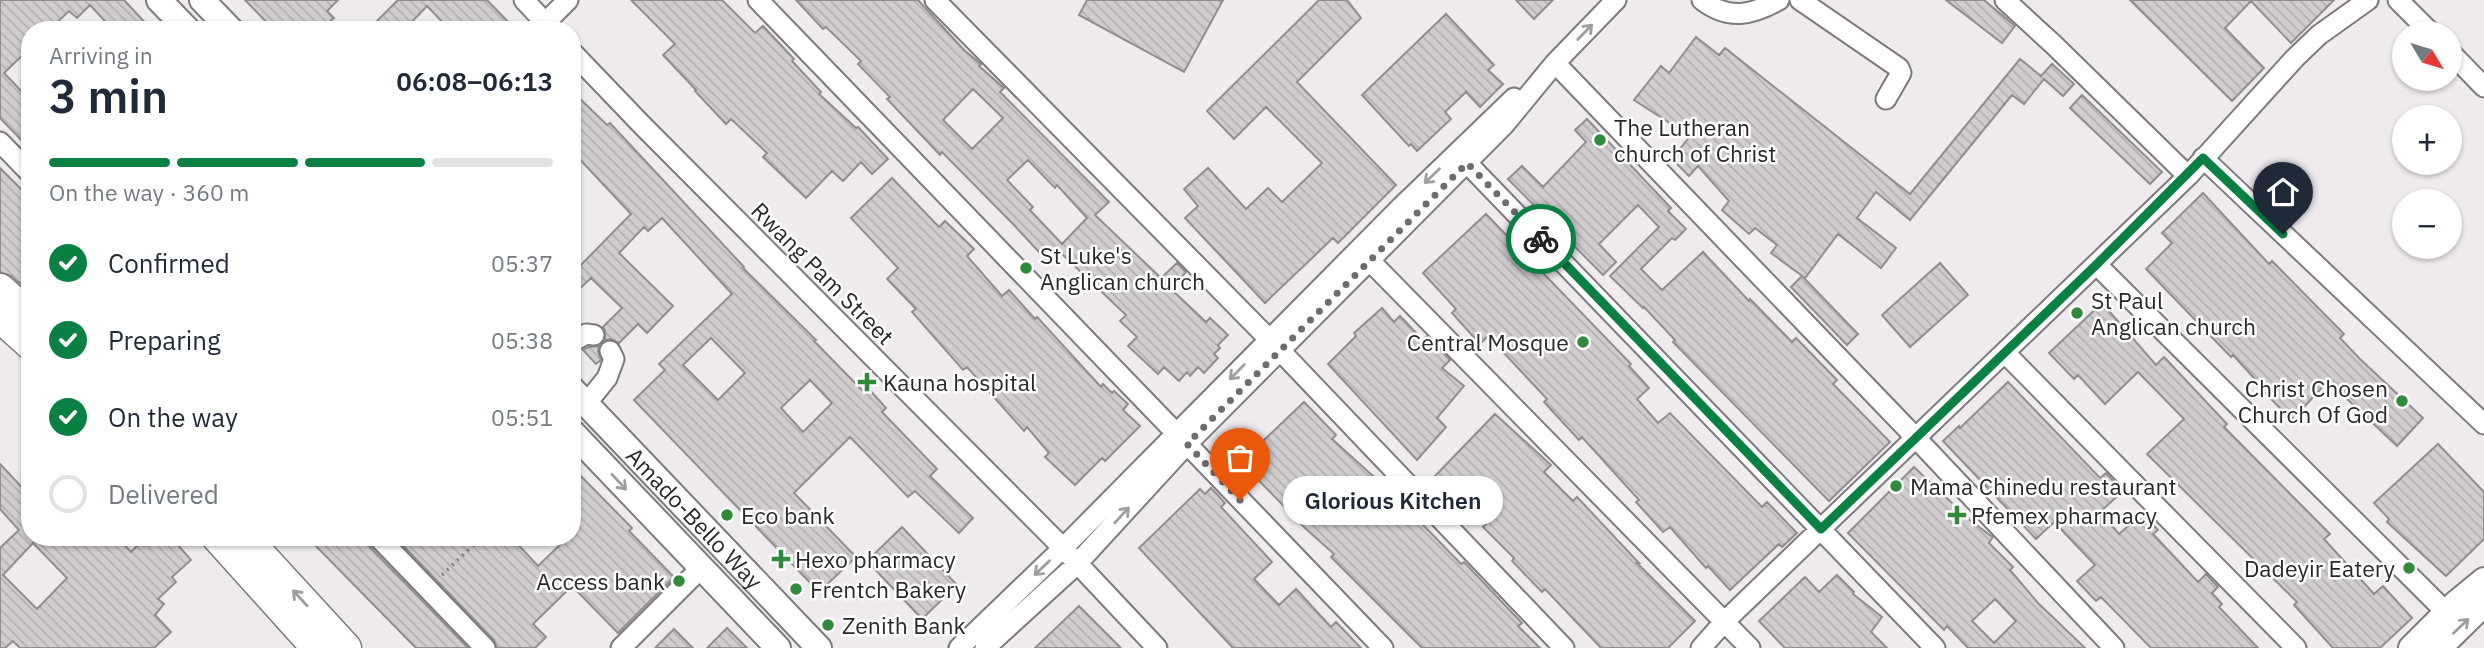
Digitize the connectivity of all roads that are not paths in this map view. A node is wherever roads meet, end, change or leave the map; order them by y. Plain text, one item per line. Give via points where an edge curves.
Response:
1 (159, 0) edge
2 (202, 0) edge
3 (524, 0) edge
4 (568, 0) edge
5 (758, 0) edge
6 (935, 0) edge
7 (1616, 0) edge
8 (1702, 0) edge
9 (1779, 0) edge
10 (1800, 0) edge
11 (2005, 0) edge
12 (2368, 0) edge
13 (2398, 0) edge
14 (179, 21) edge
15 (222, 21) edge
16 (540, 21) edge
17 (551, 21) edge
18 (2419, 21) edge
19 (581, 60) edge
20 (1555, 63) junction
21 (2462, 64) edge
22 (2484, 87) edge
23 (1886, 99) dead end
24 (0, 142) edge
25 (2203, 158) junction
26 (1467, 163) junction
27 (21, 164) edge
28 (2188, 176) junction
29 (1370, 261) junction
30 (2096, 265) junction
31 (0, 289) edge
32 (21, 308) edge
33 (0, 317) edge
34 (594, 335) dead end
35 (21, 336) edge
36 (581, 337) edge
37 (1275, 345) junction
38 (610, 351) dead end
39 (2005, 353) junction
40 (581, 395) edge
41 (581, 398) edge
42 (2484, 424) edge
43 (1916, 438) junction
44 (1181, 439) junction
45 (581, 441) edge
46 (1821, 529) junction
47 (224, 546) edge
48 (252, 546) edge
49 (387, 546) edge
50 (1063, 548) junction
51 (1076, 565) junction
52 (701, 568) junction
53 (2484, 580) edge
54 (2484, 604) edge
55 (2447, 613) junction
56 (1724, 622) junction
57 (317, 648) edge
58 (346, 648) edge
59 (485, 648) edge
60 (621, 648) edge
61 (778, 648) edge
62 (819, 648) edge
63 (959, 648) edge
64 (985, 648) edge
65 (1157, 648) edge
66 (1383, 648) edge
67 (1564, 648) edge
68 (1701, 648) edge
69 (1750, 648) edge
70 (1935, 648) edge
71 (2114, 648) edge
72 (2296, 648) edge
73 (2411, 648) edge
74 (2439, 648) edge

1 - 14 main road
2 - 15 main road
3 - 16 street
4 - 17 street
5 - 44 street
6 - 37 street
20 -> 7 street
8 - 9 street via 1720,10 1746,13
10 - 23 street via 1899,68 1901,73
11 - 28 street
12 - 25 street via 2319,35
13 - 18 street
19 - 50 street, Rwang Pam Street
20 - 26 street
20 -> 37 street via 1499,111
20 - 43 street
21 - 22 street
24 - 27 street
25 - 28 street
25 - 42 street
26 - 29 street
26 - 46 street
28 - 30 street
29 - 37 street
29 - 56 street
30 - 39 street
30 - 55 street
31 - 32 highway
33 - 35 highway
34 - 36 street
37 - 44 street
37 - 67 street
38 - 40 street via 614,359 607,379
39 - 43 street
39 - 72 street
41 - 62 main road, Amado-Bello Way
43 - 46 street
43 - 71 street
44 - 50 street
51 -> 44 street
44 - 66 street
45 -> 52 main road, Amado-Bello Way
46 - 56 street
46 - 70 street
47 - 57 highway
58 -> 48 highway
49 - 59 street
50 - 51 street, Rwang Pam Street
50 -> 63 street
51 - 64 street
51 - 65 street, Rwang Pam Street
52 - 60 street
52 - 61 main road, Amado-Bello Way
53 - 55 main road
74 -> 54 main road
55 - 73 main road
56 - 68 street
56 - 69 street

